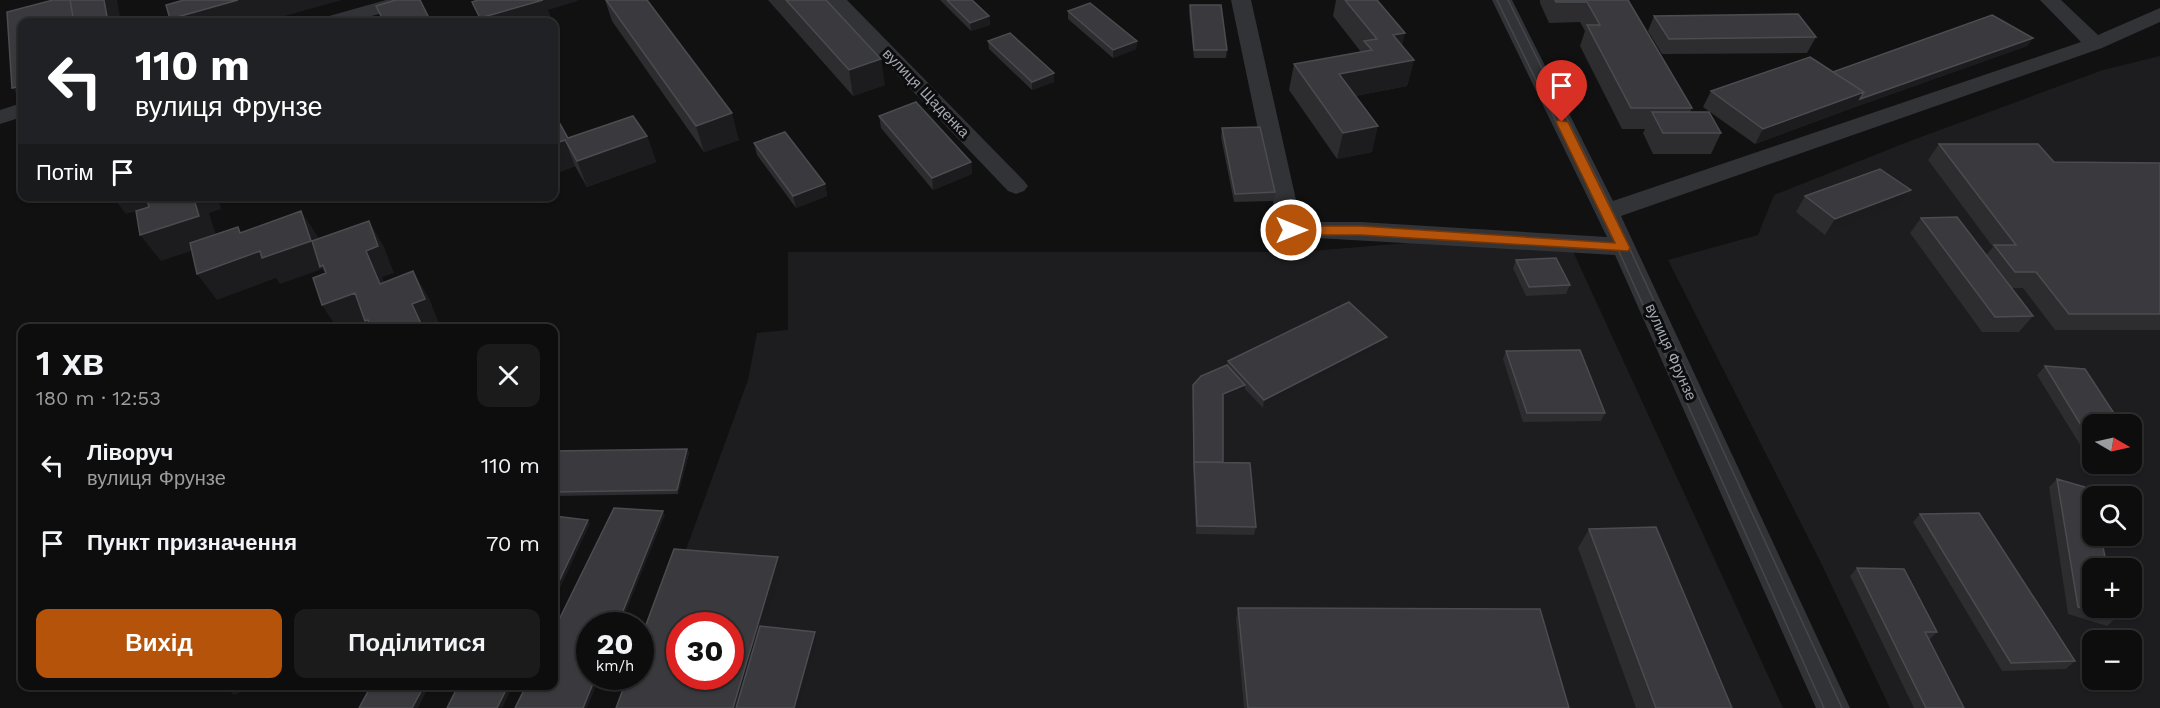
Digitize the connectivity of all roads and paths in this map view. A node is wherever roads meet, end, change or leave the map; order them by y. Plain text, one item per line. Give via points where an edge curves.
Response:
1 (408, 0) edge
2 (836, 0) edge
3 (1241, 0) edge
4 (1502, 0) edge
5 (2050, 0) edge
6 (2160, 14) edge
7 (343, 18) edge
8 (2094, 44) junction
9 (18, 111) edge
10 (0, 117) edge
11 (1016, 186) dead end
12 (1606, 212) junction
13 (1624, 248) junction
14 (1833, 708) edge

1 - 7 street
2 - 11 street, вулиця Щаденка
3 - 13 street via 1291,230 1361,230
4 - 12 street, вулиця Фрунзе
5 - 8 street
6 - 8 street
8 - 12 street
9 - 10 street
12 - 13 street, вулиця Фрунзе
13 - 14 street, вулиця Фрунзе

